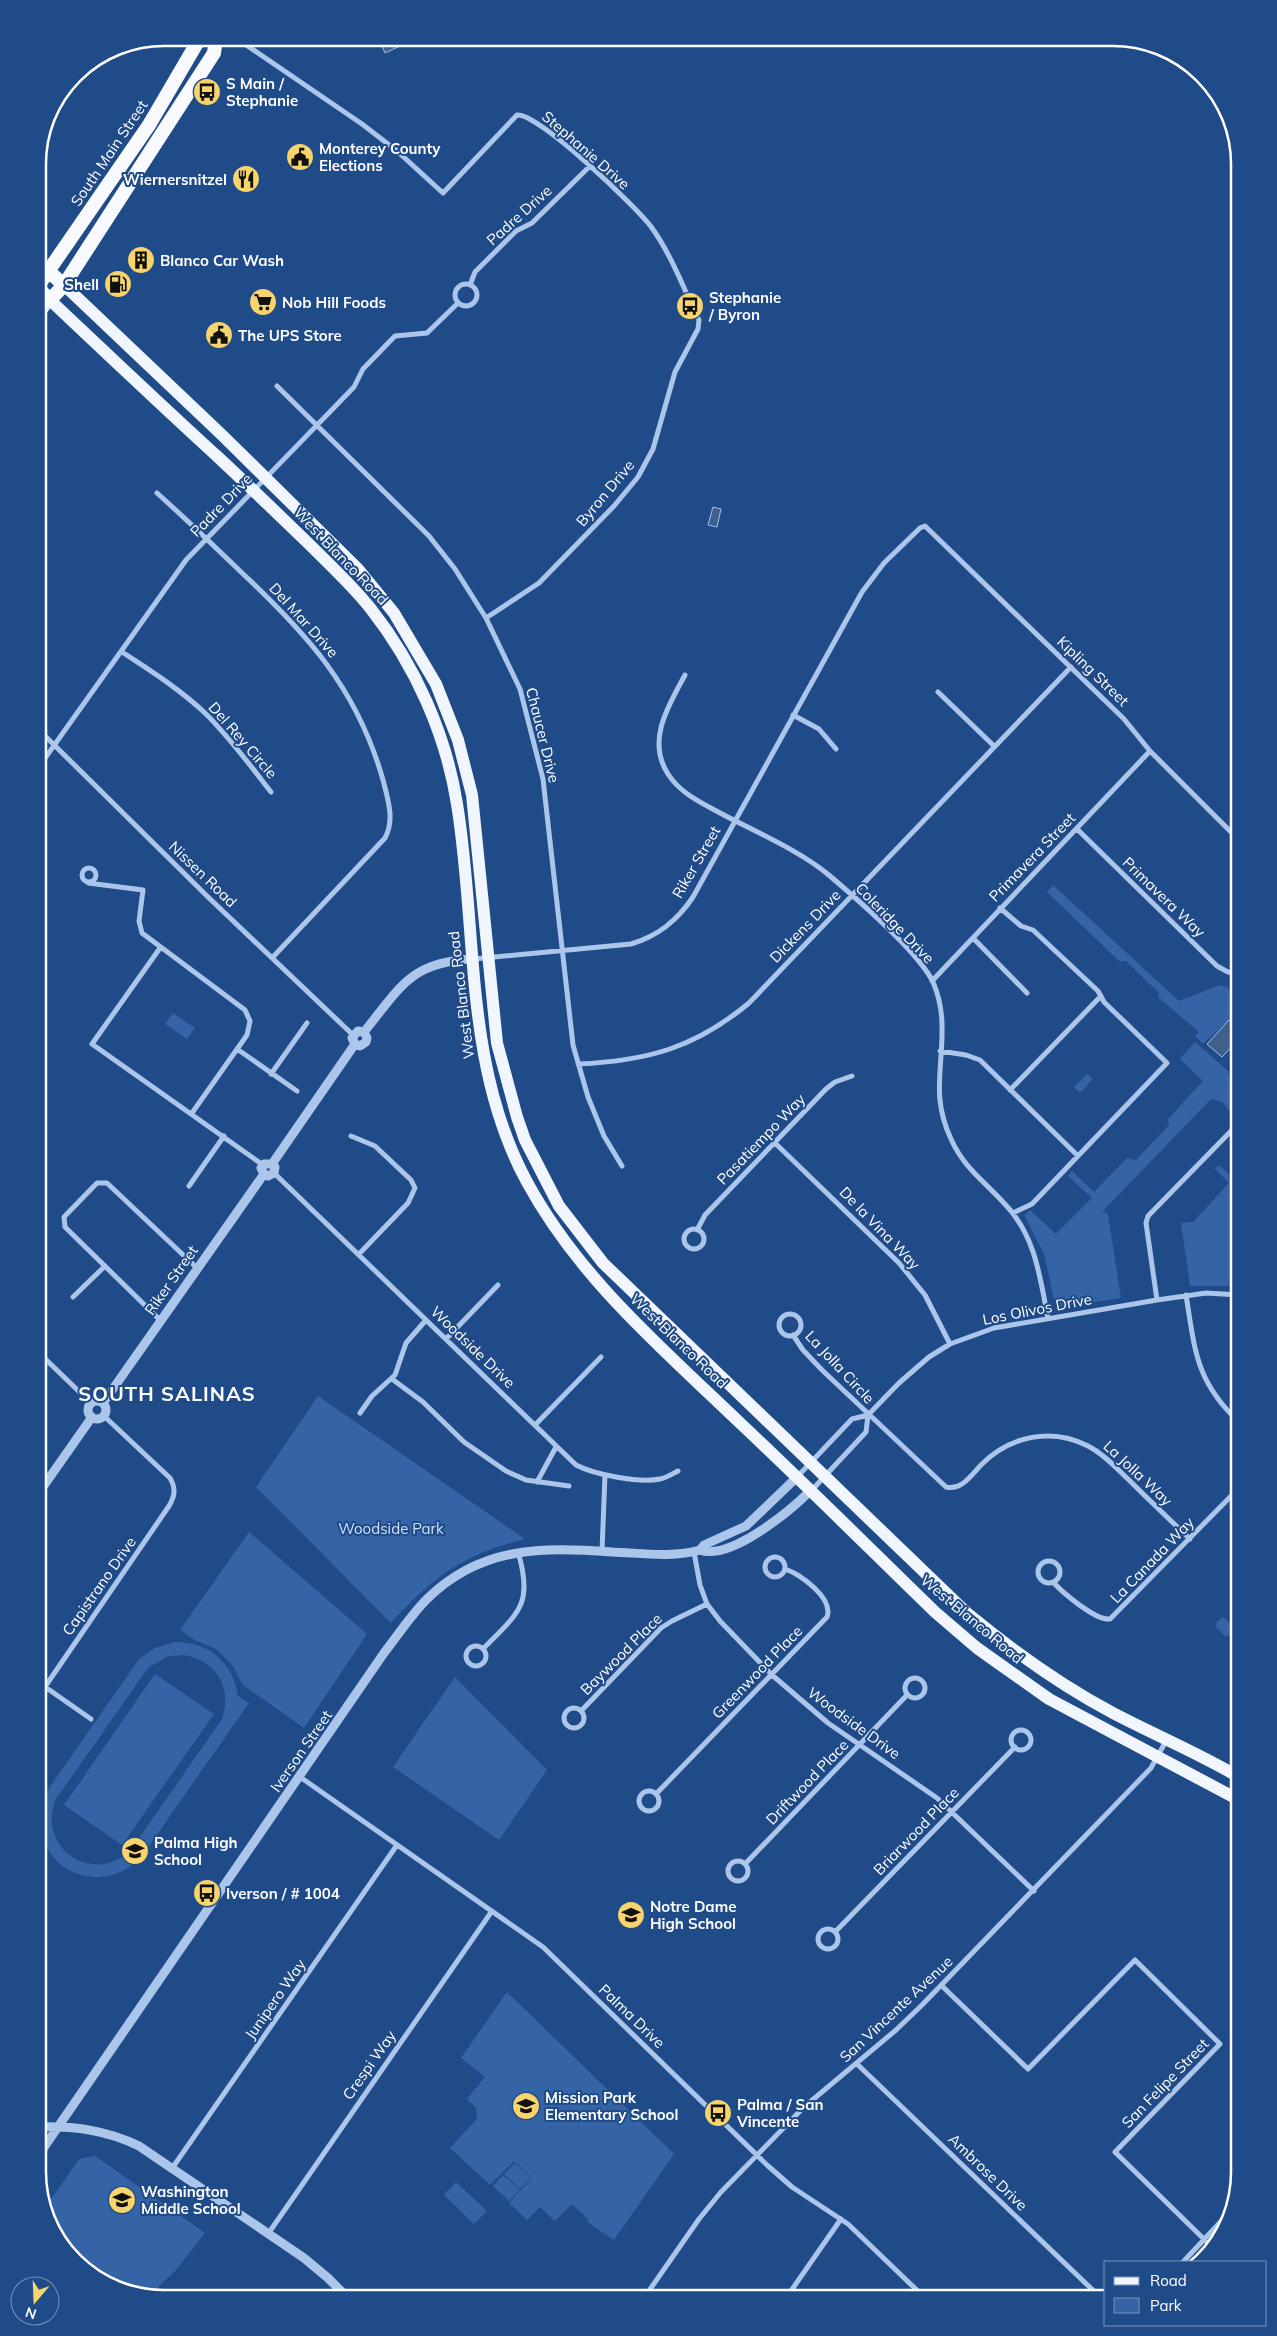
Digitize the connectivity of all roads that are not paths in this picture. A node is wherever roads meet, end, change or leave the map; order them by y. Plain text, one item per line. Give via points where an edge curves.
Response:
1 (195, 46) edge
2 (215, 46) edge
3 (248, 46) edge
4 (590, 166) junction
5 (47, 261) edge
6 (47, 270) edge
7 (64, 285) junction
8 (470, 285) junction
9 (47, 297) edge
10 (50, 300) junction
11 (458, 303) junction
12 (47, 304) edge
13 (699, 320) joint
14 (277, 386) dead end
15 (317, 424) junction
16 (265, 477) junction
17 (253, 489) junction
18 (157, 493) dead end
19 (925, 526) joint
20 (206, 538) junction
21 (486, 618) junction
22 (122, 652) junction
23 (1071, 667) junction
24 (686, 675) dead end
25 (938, 692) dead end
26 (793, 715) junction
27 (47, 738) edge
28 (54, 745) junction
29 (994, 746) junction
30 (836, 748) dead end
31 (1150, 752) junction
32 (47, 755) edge
33 (270, 792) dead end
34 (736, 821) junction
35 (1077, 828) junction
36 (1231, 831) edge
37 (88, 883) dead end
38 (852, 896) junction
39 (1000, 908) junction
40 (972, 938) junction
41 (160, 948) junction
42 (564, 950) junction
43 (490, 957) junction
44 (272, 958) junction
45 (472, 959) junction
46 (1231, 972) edge
47 (932, 981) junction
48 (1027, 993) dead end
49 (1101, 996) junction
50 (307, 1023) dead end
51 (364, 1032) junction
52 (353, 1035) junction
53 (355, 1044) junction
54 (237, 1050) junction
55 (940, 1051) junction
56 (578, 1064) junction
57 (272, 1074) junction
58 (852, 1076) dead end
59 (1010, 1090) junction
60 (297, 1091) dead end
61 (192, 1113) junction
62 (1231, 1131) edge
63 (224, 1136) junction
64 (351, 1136) dead end
65 (775, 1142) junction
66 (1078, 1156) junction
67 (622, 1166) dead end
68 (266, 1168) junction
69 (274, 1173) joint
70 (189, 1186) dead end
71 (1013, 1213) junction
72 (697, 1230) junction
73 (359, 1254) junction
74 (105, 1266) junction
75 (197, 1268) junction
76 (498, 1285) dead end
77 (1231, 1294) edge
78 (1186, 1296) junction
79 (73, 1297) dead end
80 (1157, 1300) junction
81 (1048, 1319) junction
82 (160, 1320) junction
83 (426, 1320) junction
84 (793, 1335) junction
85 (446, 1339) junction
86 (950, 1344) junction
87 (601, 1357) dead end
88 (46, 1360) edge
89 (392, 1379) junction
90 (91, 1403) junction
91 (102, 1403) junction
92 (360, 1413) dead end
93 (1231, 1413) edge
94 (868, 1415) junction
95 (104, 1416) junction
96 (92, 1417) junction
97 (536, 1424) junction
98 (556, 1447) junction
99 (811, 1462) junction
100 (678, 1471) dead end
101 (605, 1475) junction
102 (825, 1475) junction
103 (796, 1478) junction
104 (46, 1482) edge
105 (537, 1482) junction
106 (569, 1486) dead end
107 (810, 1491) junction
108 (1231, 1497) edge
109 (1190, 1539) junction
110 (602, 1551) junction
111 (697, 1551) junction
112 (517, 1552) junction
113 (785, 1569) dead end
114 (1053, 1582) junction
115 (707, 1604) junction
116 (483, 1649) dead end
117 (772, 1675) junction
118 (46, 1684) edge
119 (46, 1689) edge
120 (907, 1694) dead end
121 (581, 1711) dead end
122 (91, 1719) dead end
123 (1167, 1738) junction
124 (861, 1744) junction
125 (1015, 1747) dead end
126 (1158, 1757) junction
127 (1231, 1771) edge
128 (300, 1777) junction
129 (656, 1794) dead end
130 (1231, 1795) edge
131 (952, 1811) junction
132 (397, 1845) junction
133 (745, 1864) dead end
134 (1034, 1891) junction
135 (492, 1911) junction
136 (835, 1932) dead end
137 (942, 1986) junction
138 (858, 2064) junction
139 (46, 2127) edge
140 (58, 2127) junction
141 (46, 2144) edge
142 (758, 2156) junction
143 (173, 2168) junction
144 (841, 2219) junction
145 (1219, 2223) edge
146 (268, 2234) junction
147 (1204, 2240) junction
148 (1207, 2242) edge
149 (1183, 2261) edge
150 (339, 2289) edge
151 (650, 2290) edge
152 (792, 2290) edge
153 (916, 2290) edge
154 (1093, 2290) edge

1 - 5 highway, South Main Street via 122,165
2 - 7 highway
3 - 4 street, Stephanie Drive via 362,124 443,193 517,115 544,127
4 - 8 street, Padre Drive via 532,223 520,228 475,272
4 - 13 street, Stephanie Drive via 652,228
6 - 7 highway
7 - 10 highway
7 - 16 main road, West Blanco Road
8 - 11 street via 457,289
8 - 11 street via 477,293 476,300 468,306
9 - 10 highway
10 - 12 main road
10 - 17 main road, West Blanco Road
11 - 15 street, Padre Drive via 427,333 395,336 363,369 354,387
13 - 21 street, Byron Drive via 675,372 653,449 631,486 539,583
14 - 15 street, Chaucer Drive
15 - 16 street, Padre Drive
15 - 21 street, Chaucer Drive via 429,536 455,569
16 - 17 street, Padre Drive
16 - 43 main road, West Blanco Road via 377,591 413,642 436,684 458,740 472,795
17 - 20 street, Padre Drive
17 - 45 main road, West Blanco Road via 371,608 398,648 426,700 446,754 457,803
18 - 20 street, Del Mar Drive
19 - 23 street, Kipling Street
19 - 26 street, Riker Street via 897,550 862,592
20 - 22 street, Padre Drive via 186,560
20 - 44 street, Del Mar Drive via 290,620 333,671 364,726 390,808 390,826 385,838
21 - 42 street, Chaucer Drive via 520,688 533,736 543,779
22 - 28 street, Padre Drive
22 - 33 street, Del Rey Circle via 170,684 206,714 234,744
23 - 29 street, Dickens Drive
23 - 31 street, Kipling Street via 1124,719
24 - 34 street, Coleridge Drive via 662,721 659,737 662,763 682,790
25 - 29 street
26 - 30 street via 819,729
26 - 34 street, Riker Street
27 - 28 street, Nissen Road
28 - 32 street, Padre Drive
28 - 44 street, Nissen Road
29 - 38 street, Dickens Drive
31 - 35 street, Primavera Street
31 - 36 street, Kipling Street
34 - 38 street, Coleridge Drive via 820,868
34 - 42 street, Riker Street via 693,897 667,927 631,944
35 - 39 street, Primavera Street
35 - 46 street, Primavera Way via 1217,966
37 - 41 street via 143,890 140,930
38 - 47 street, Coleridge Drive via 908,950
38 - 56 street, Dickens Drive via 749,1003 714,1030 658,1054 611,1063
39 - 40 street, Primavera Street
39 - 49 street via 1021,926 1033,930
40 - 47 street, Primavera Street
40 - 48 street
41 - 54 street via 245,1010 250,1025
41 - 61 street via 92,1044
42 - 43 street, Riker Street
42 - 56 street, Chaucer Drive via 568,1013
43 - 45 street, Riker Street
43 - 99 main road, West Blanco Road via 497,1043 517,1116 538,1166 560,1206 604,1263
44 - 52 street, Nissen Road
45 - 51 street, Riker Street via 444,961 419,972 404,983
45 - 103 main road, West Blanco Road via 480,1039 492,1095 516,1161 550,1222 601,1288
47 - 55 street, Coleridge Drive via 942,1012
49 - 59 street
49 - 66 street via 1167,1063
50 - 57 street
51 - 52 street via 358,1031
51 - 53 street via 366,1042 360,1046
52 - 53 street
53 - 68 street, Riker Street
54 - 57 street
54 - 61 street
55 - 59 street via 974,1056
55 - 71 street, Coleridge Drive via 940,1104 951,1139 972,1173
56 - 67 street, Chaucer Drive via 595,1114
57 - 60 street
58 - 65 street, Pasatiempo Way via 826,1089
59 - 66 street
61 - 63 street
62 - 80 street via 1148,1216 1146,1223
63 - 68 street
63 - 70 street
64 - 73 street via 375,1146 411,1180 415,1188 408,1204
65 - 72 street, Pasatiempo Way via 705,1215
65 - 86 street, De la Vina Way via 900,1263 924,1295
66 - 71 street via 1032,1204
68 - 69 street via 275,1167
68 - 75 street, Riker Street
69 - 73 street, Woodside Drive
71 - 81 street, Coleridge Drive via 1034,1251
72 - 72 street via 688,1231 684,1236 684,1242 691,1249 698,1249 704,1242 703,1235
73 - 83 street, Woodside Drive
74 - 75 street via 65,1227 63,1220 100,1182 110,1185
74 - 79 street
74 - 82 street
75 - 82 street, Riker Street
76 - 85 street
77 - 78 street, Los Olivos Drive
78 - 80 street, Los Olivos Drive
78 - 93 street via 1196,1360 1219,1402
80 - 81 street, Los Olivos Drive
81 - 86 street, Los Olivos Drive via 994,1328
82 - 91 street, Riker Street
83 - 85 street, Woodside Drive
83 - 89 street via 406,1343
84 - 84 street via 800,1329 801,1322 797,1316 787,1314 780,1322 780,1329
84 - 94 street, La Jolla Circle via 810,1357
85 - 97 street, Woodside Drive
86 - 94 street, Los Olivos Drive via 916,1366
87 - 97 street
88 - 90 street
89 - 92 street via 372,1396
89 - 105 street via 478,1452 514,1476
90 - 91 street
90 - 96 street via 88,1410
91 - 95 street via 106,1410
94 - 99 street, Los Olivos Drive via 852,1419
94 - 102 street, Los Olivos Drive via 866,1432
94 - 109 street, La Jolla Way via 941,1484 950,1488 962,1485 994,1453 1020,1440 1047,1435 1080,1442 1108,1460
95 - 96 street
95 - 118 street, Capistrano Drive via 170,1478 174,1496
96 - 104 street
97 - 98 street, Woodside Drive
98 - 101 street, Woodside Drive via 576,1465
98 - 105 street
99 - 102 main road, West Blanco Road
99 - 103 street, Los Olivos Drive
100 - 101 street, Woodside Drive via 660,1479
101 - 110 street
102 - 107 street, Los Olivos Drive
102 - 123 main road, West Blanco Road via 968,1614 1012,1650 1098,1704
103 - 107 main road, West Blanco Road
103 - 111 street, Iverson Street via 754,1520
105 - 106 street
107 - 111 street, Iverson Street via 783,1516 757,1533 717,1550
107 - 126 main road, West Blanco Road via 935,1612 977,1648 1049,1699
108 - 109 street, La Canada Way
109 - 114 street, La Canada Way via 1110,1619 1098,1617
110 - 111 street, Iverson Street via 658,1554
110 - 112 street, Iverson Street via 561,1548
111 - 115 street, Woodside Drive via 700,1585
112 - 116 street via 525,1587 522,1604
112 - 128 street, Iverson Street via 472,1567 428,1598 384,1653
113 - 117 street, Greenwood Place via 801,1576 826,1600 829,1610 825,1620
114 - 114 street via 1060,1575 1060,1568 1052,1561 1044,1561 1039,1566 1039,1577 1044,1582
115 - 117 street, Woodside Drive
115 - 121 street, Baywood Place via 661,1628
117 - 124 street, Woodside Drive via 810,1709
117 - 129 street, Greenwood Place
119 - 122 street
120 - 124 street, Driftwood Place
123 - 126 street, San Vincente Avenue
123 - 127 main road, West Blanco Road
124 - 131 street, Woodside Drive
124 - 133 street, Driftwood Place
125 - 131 street, Briarwood Place
126 - 130 main road, West Blanco Road
126 - 134 street, San Vincente Avenue
128 - 132 street, Palma Drive
128 - 140 street, Iverson Street
131 - 134 street, Woodside Drive
131 - 136 street, Briarwood Place
132 - 135 street, Palma Drive
132 - 143 street, Junipero Way
134 - 137 street, San Vincente Avenue
135 - 142 street, Palma Drive via 544,1947
135 - 146 street, Crespi Way
137 - 138 street, San Vincente Avenue
137 - 147 street, San Felipe Street via 1028,2069 1135,1960 1220,2044 1115,2152
138 - 142 street, San Vincente Avenue via 804,2107
138 - 154 street, Ambrose Drive
139 - 140 street
140 - 141 street, Iverson Street
140 - 143 street via 88,2129 114,2136 139,2146
142 - 144 street, Palma Drive via 792,2187
142 - 151 street, San Vincente Avenue via 710,2205
143 - 146 street
144 - 152 street
144 - 153 street, Palma Drive
145 - 147 street
146 - 150 street via 315,2267
147 - 148 street, San Felipe Street
147 - 149 street

